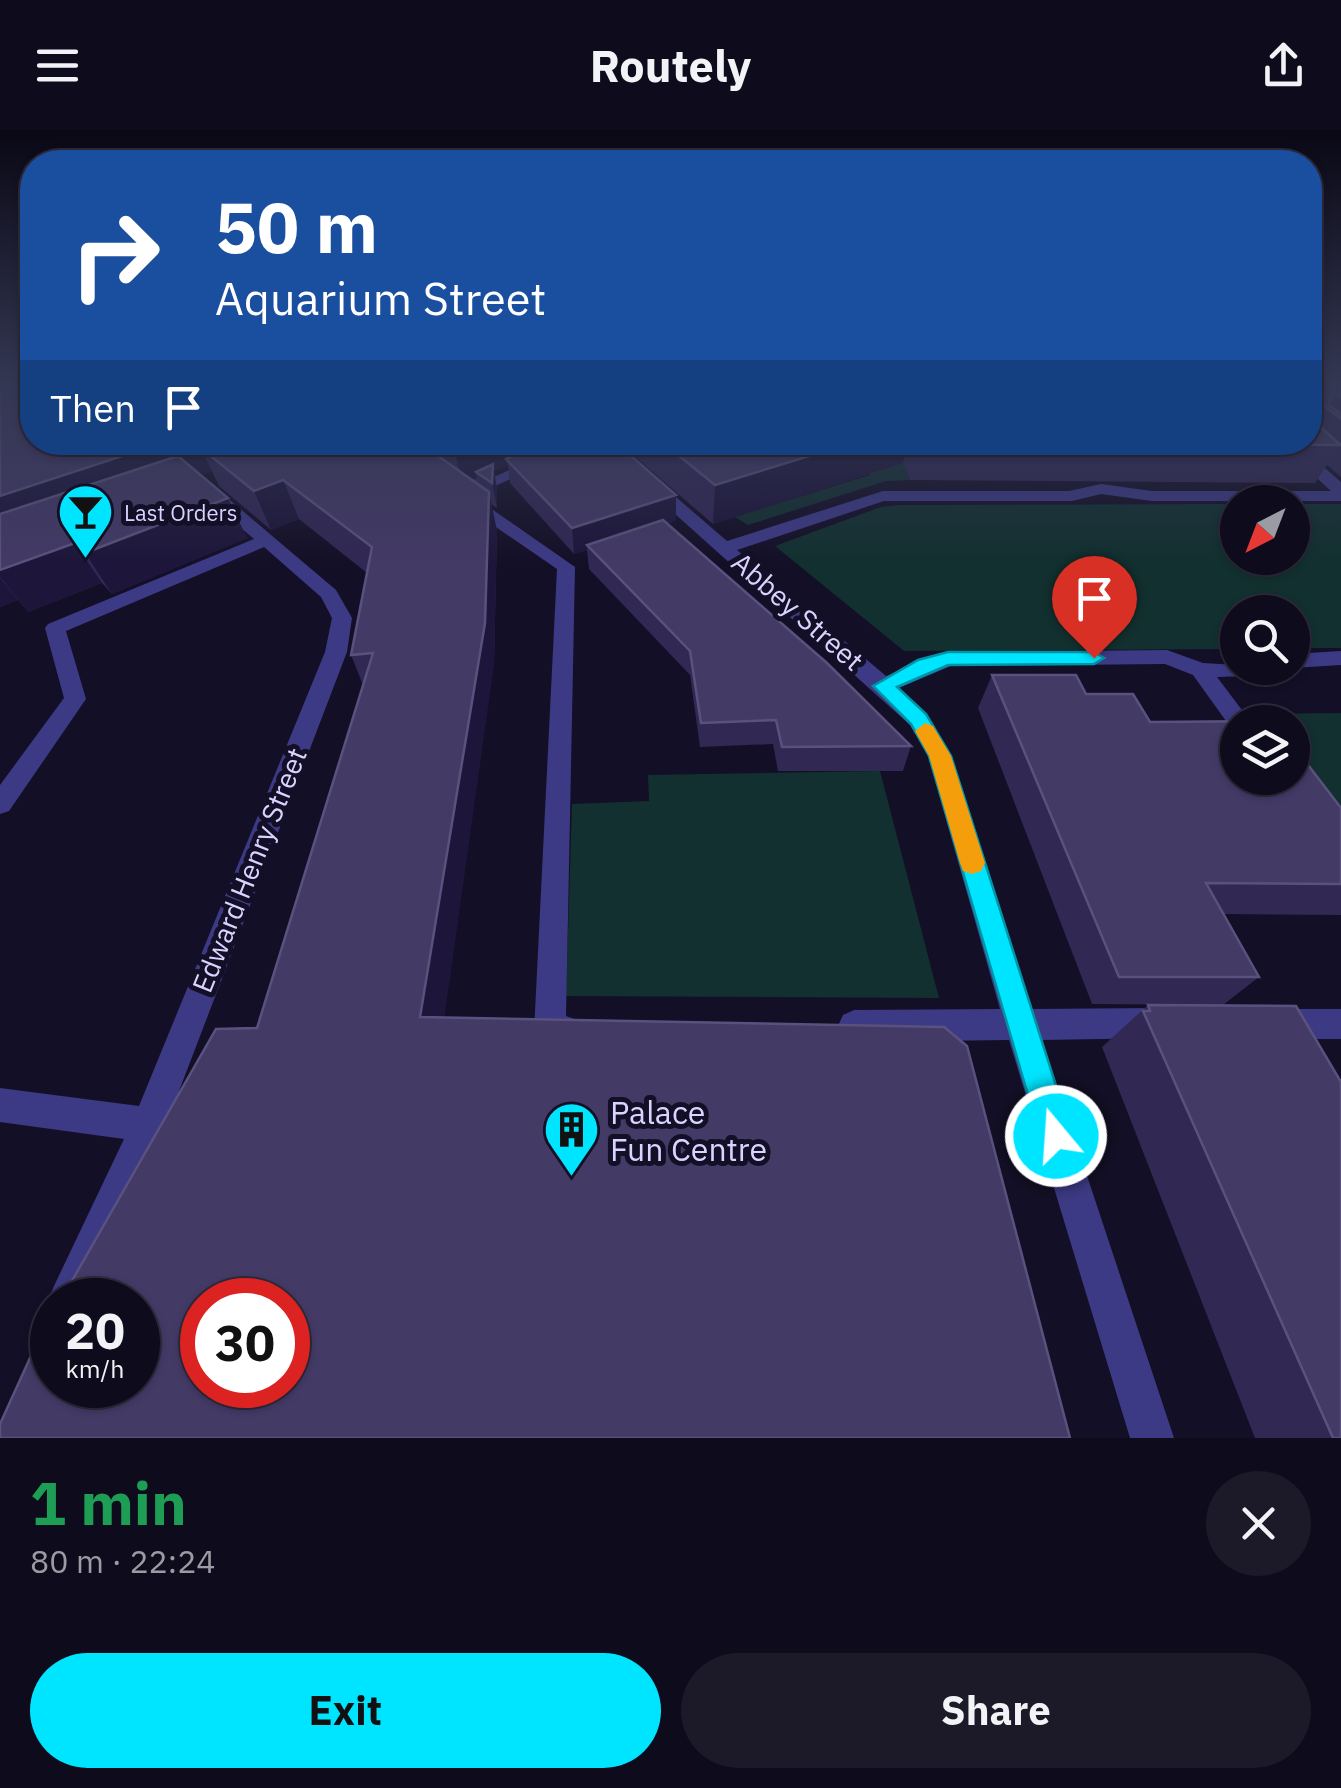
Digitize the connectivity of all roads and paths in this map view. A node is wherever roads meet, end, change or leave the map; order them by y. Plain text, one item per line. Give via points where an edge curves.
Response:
1 (615, 455) edge
2 (1299, 455) edge
3 (550, 458) edge
4 (209, 481) edge
5 (1341, 493) edge
6 (266, 540) junction
7 (725, 548) junction
8 (1341, 658) edge
9 (1310, 659) edge
10 (1201, 670) junction
11 (1220, 670) edge
12 (883, 686) junction
13 (1226, 705) edge
14 (0, 804) edge
15 (1020, 1023) junction
16 (1198, 1023) edge
17 (1237, 1024) edge
18 (1341, 1024) edge
19 (824, 1027) edge
20 (608, 1031) edge
21 (0, 1105) edge
22 (148, 1125) junction
23 (78, 1278) edge
24 (1152, 1438) edge

1 - 7 street, Abbey Street via 687,527
2 - 5 street
3 - 20 street via 452,489 576,564 558,690 550,1032
4 - 6 street, Edward Henry Street
5 - 7 street via 883,496
6 - 14 street via 55,628 75,699
6 - 22 street, Edward Henry Street via 329,594 342,618 336,652
7 - 12 street, Abbey Street
8 - 9 street
10 - 11 street
10 - 12 street via 1167,658 948,659
10 - 13 street
12 - 15 street, Abbey Street via 918,719 940,756
15 - 16 street
15 - 19 street
15 - 24 street, Abbey Street
17 - 18 street
21 - 22 street
22 - 23 street, Edward Henry Street

